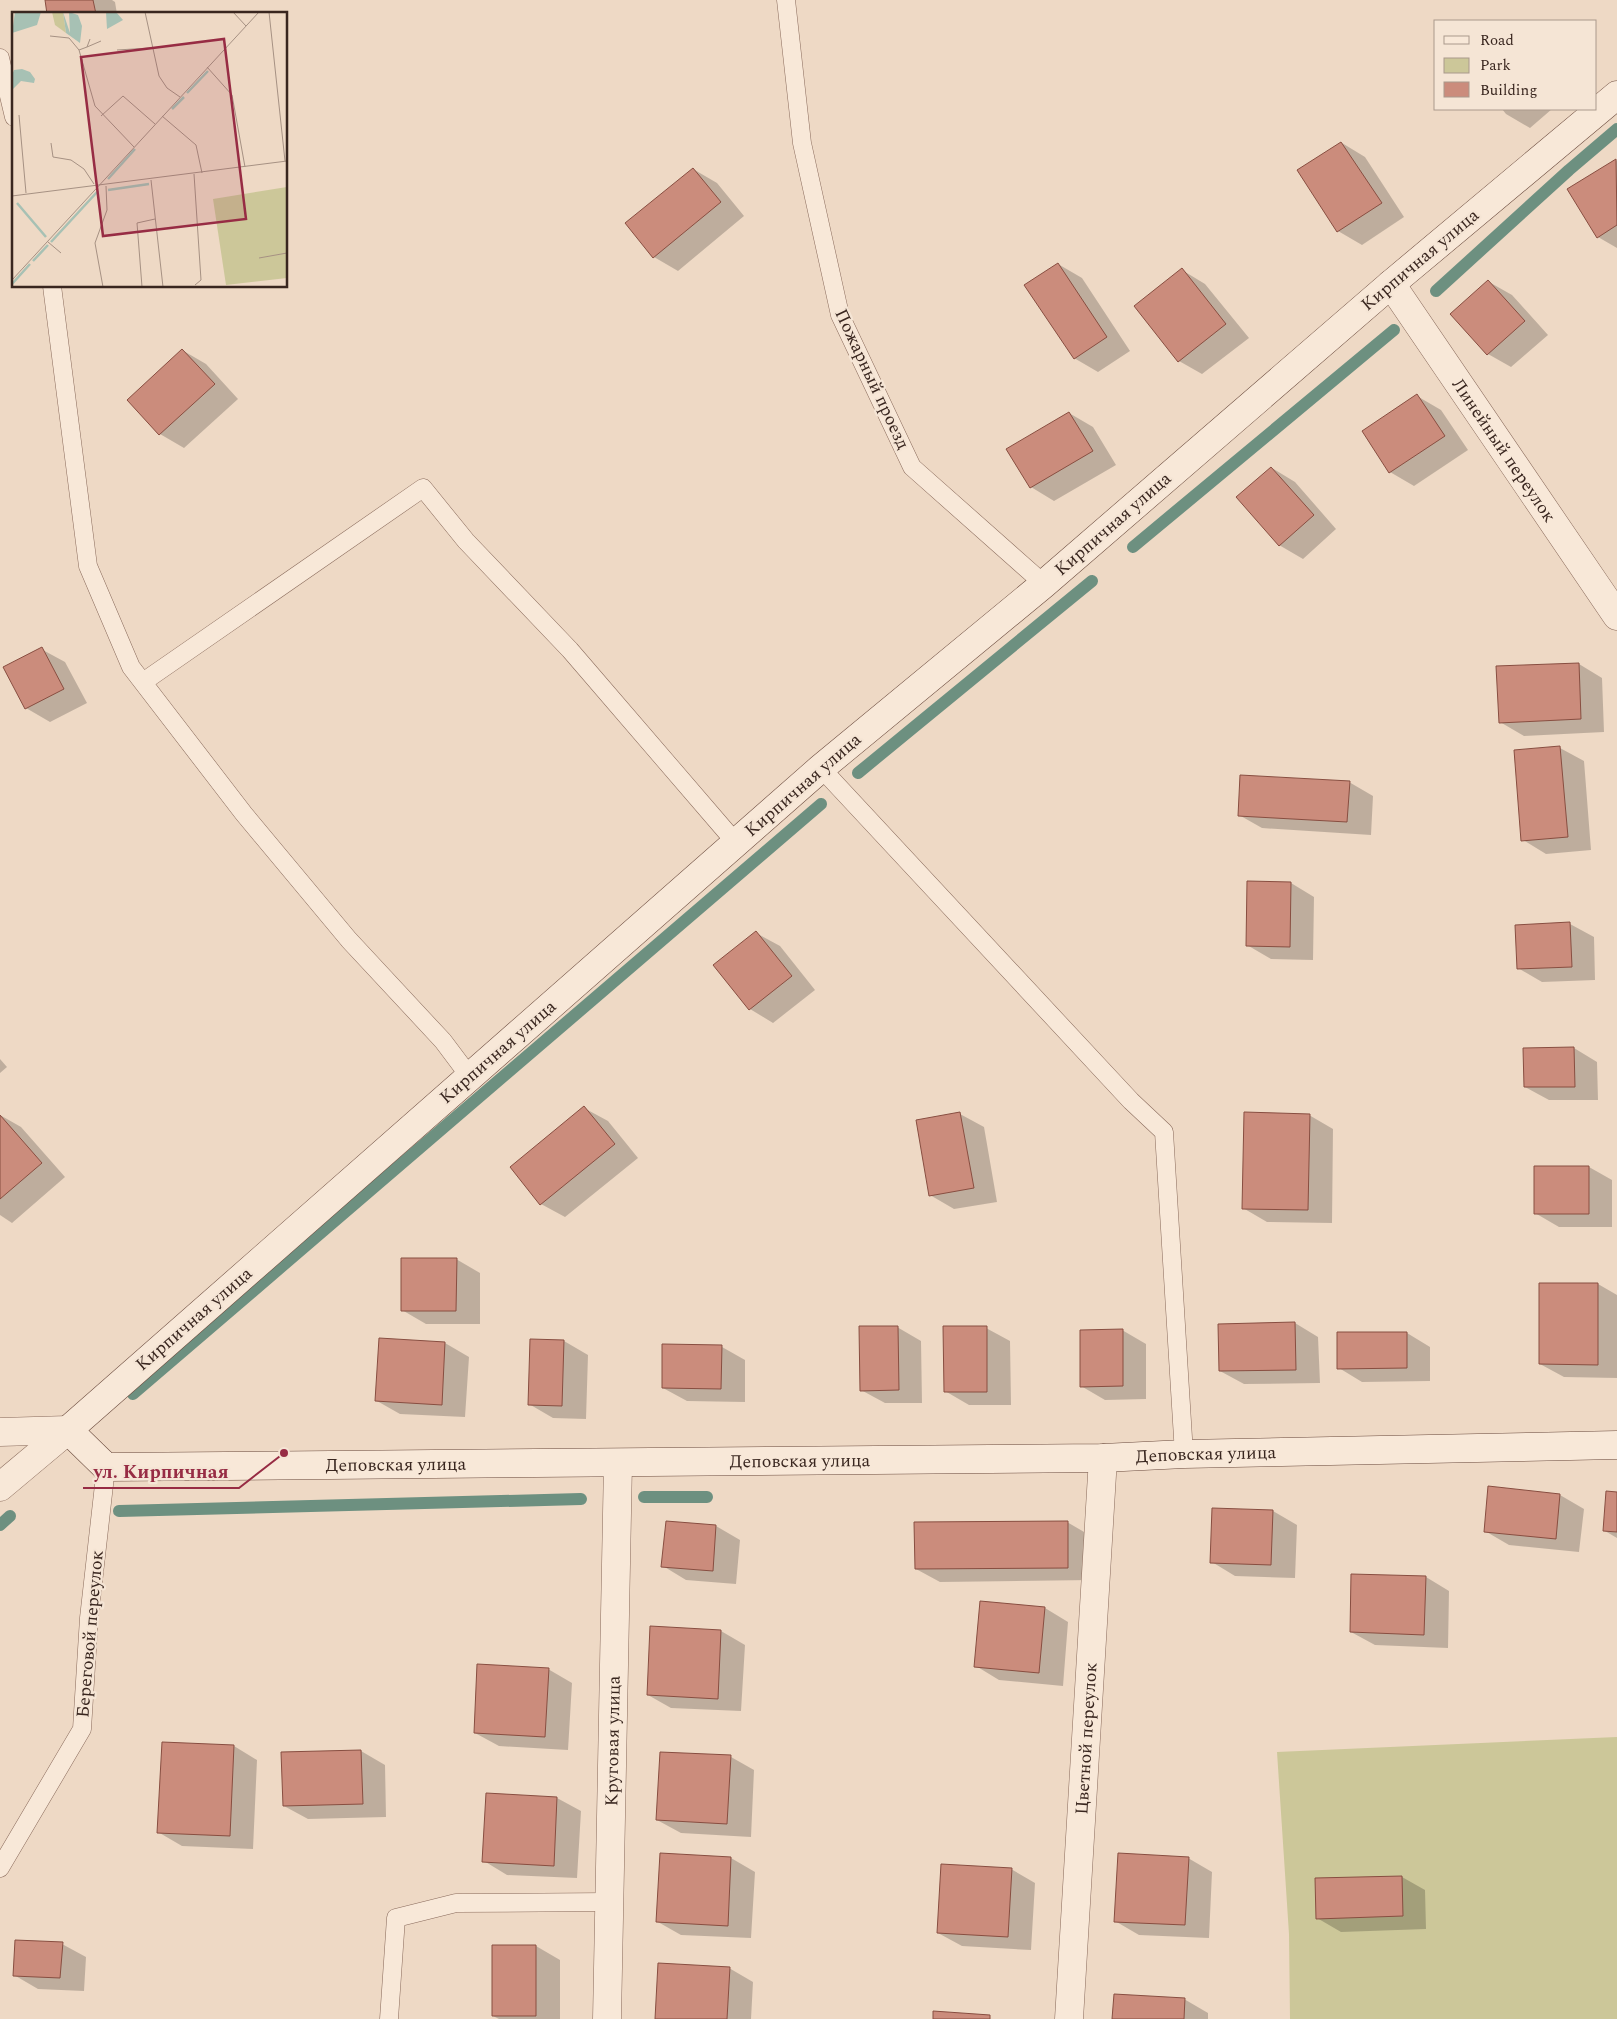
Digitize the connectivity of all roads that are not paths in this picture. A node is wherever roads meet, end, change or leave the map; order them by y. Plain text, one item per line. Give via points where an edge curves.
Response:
1 (783, 1) edge
2 (0, 58) edge
3 (1617, 95) edge
4 (12, 109) edge
5 (1391, 284) junction
6 (52, 288) edge
7 (1044, 584) junction
8 (1617, 616) edge
9 (143, 682) junction
10 (821, 768) junction
11 (736, 843) junction
12 (470, 1077) junction
13 (68, 1430) junction
14 (0, 1432) edge
15 (1617, 1446) edge
16 (1184, 1454) junction
17 (1102, 1458) junction
18 (618, 1463) junction
19 (106, 1467) junction
20 (0, 1488) edge
21 (0, 1868) edge
22 (609, 1902) junction
23 (389, 2019) edge
24 (607, 2019) edge
25 (1069, 2019) edge

1 - 7 lane, Пожарный проезд via 802,143 840,314 912,467
2 - 4 lane
3 - 5 street, Кирпичная улица
5 - 7 street, Кирпичная улица
5 - 8 street, Линейный переулок
6 - 9 lane via 88,566 131,667
7 - 10 street, Кирпичная улица
9 - 11 lane via 423,488 466,541 570,650
9 - 12 lane via 244,814 349,940 443,1041
10 - 11 street, Кирпичная улица
10 - 16 lane via 1131,1101 1164,1132
11 - 12 street, Кирпичная улица
12 - 13 street, Кирпичная улица
13 - 14 street
13 - 19 street
13 - 20 street, Кирпичная улица
15 - 16 street, Деповская улица
16 - 17 street, Деповская улица
17 - 18 street, Деповская улица
17 - 25 street, Цветной переулок
18 - 19 street, Деповская улица
18 - 22 street, Круговая улица
19 - 21 lane, Береговой переулок via 89,1618 82,1729
22 - 23 lane via 456,1902 396,1918
22 - 24 street, Круговая улица

